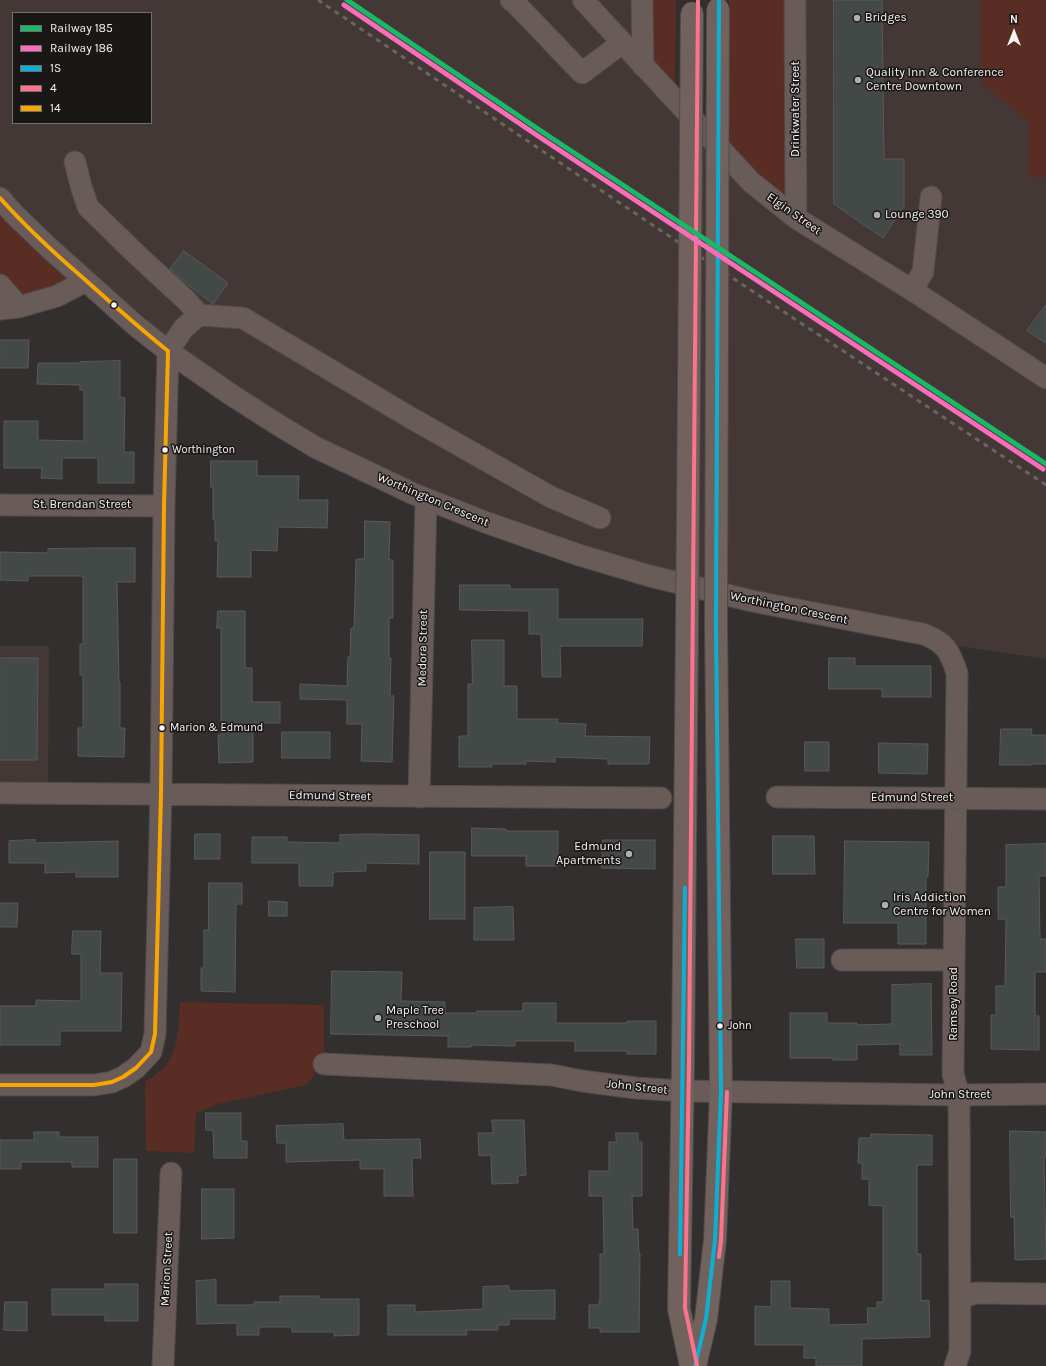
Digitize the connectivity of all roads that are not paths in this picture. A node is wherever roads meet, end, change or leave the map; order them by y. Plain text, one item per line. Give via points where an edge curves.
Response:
1 (511, 0) edge
2 (583, 0) edge
3 (642, 0) edge
4 (795, 0) edge
5 (718, 4) edge
6 (692, 7) edge
7 (622, 43) junction
8 (643, 66) junction
9 (75, 162) dead end
10 (931, 197) dead end
11 (0, 198) edge
12 (796, 218) junction
13 (86, 281) junction
14 (0, 285) edge
15 (912, 290) junction
16 (10, 308) edge
17 (199, 315) junction
18 (168, 351) junction
19 (1046, 378) edge
20 (426, 500) junction
21 (0, 505) edge
22 (164, 506) junction
23 (600, 518) dead end
24 (944, 644) joint
25 (0, 793) edge
26 (161, 794) junction
27 (419, 797) junction
28 (661, 798) dead end
29 (777, 798) dead end
30 (956, 798) junction
31 (1046, 799) edge
32 (842, 960) dead end
33 (954, 960) junction
34 (324, 1064) dead end
35 (0, 1085) edge
36 (683, 1091) junction
37 (721, 1092) junction
38 (1046, 1094) edge
39 (959, 1096) junction
40 (171, 1173) dead end
41 (1046, 1294) edge
42 (960, 1298) junction
43 (163, 1366) edge
44 (691, 1366) edge
45 (696, 1366) edge
46 (955, 1366) edge

1 - 7 street via 582,73
2 - 7 street, Elgin Street
3 - 8 street
4 - 12 street, Drinkwater Street
5 - 37 main road, bridge via 716,625
6 - 36 main road, bridge
7 - 8 street, Elgin Street
8 - 12 street, Elgin Street via 751,182
9 - 17 street via 88,207 188,301
10 - 15 street via 922,272
11 - 13 street, Worthington Crescent via 46,246
12 - 15 street, Elgin Street
13 - 16 street via 57,296
13 - 18 street, Worthington Crescent
14 - 16 street
15 - 19 street, Elgin Street
17 - 18 street via 184,328
17 - 23 street via 243,318 411,418 551,497
18 - 20 street, Worthington Crescent via 230,394 315,447
18 - 22 street
20 - 24 street, Worthington Crescent via 579,555 650,576 752,602 923,634
20 - 27 street, Medora Street
21 - 22 street, St. Brendan Street
22 - 26 street
24 - 30 street, Ramsey Road via 957,672
25 - 26 street, Edmund Street
26 - 27 street, Edmund Street
26 - 35 street via 155,1034 150,1052 136,1068 112,1082 94,1085
27 - 28 street, Edmund Street
29 - 30 street, Edmund Street
30 - 31 street, Edmund Street
30 - 33 street, Ramsey Road
32 - 33 street
33 - 39 street, Ramsey Road via 953,1074
34 - 36 street, John Street via 552,1075 636,1088
36 - 37 street, John Street
36 - 44 main road via 679,1309
37 - 39 street, John Street
37 - 45 main road via 715,1240 706,1319
38 - 39 street, John Street
39 - 42 street, Ramsey Road
40 - 43 street, Marion Street
41 - 42 street via 976,1293
42 - 46 street, Ramsey Road via 960,1351

